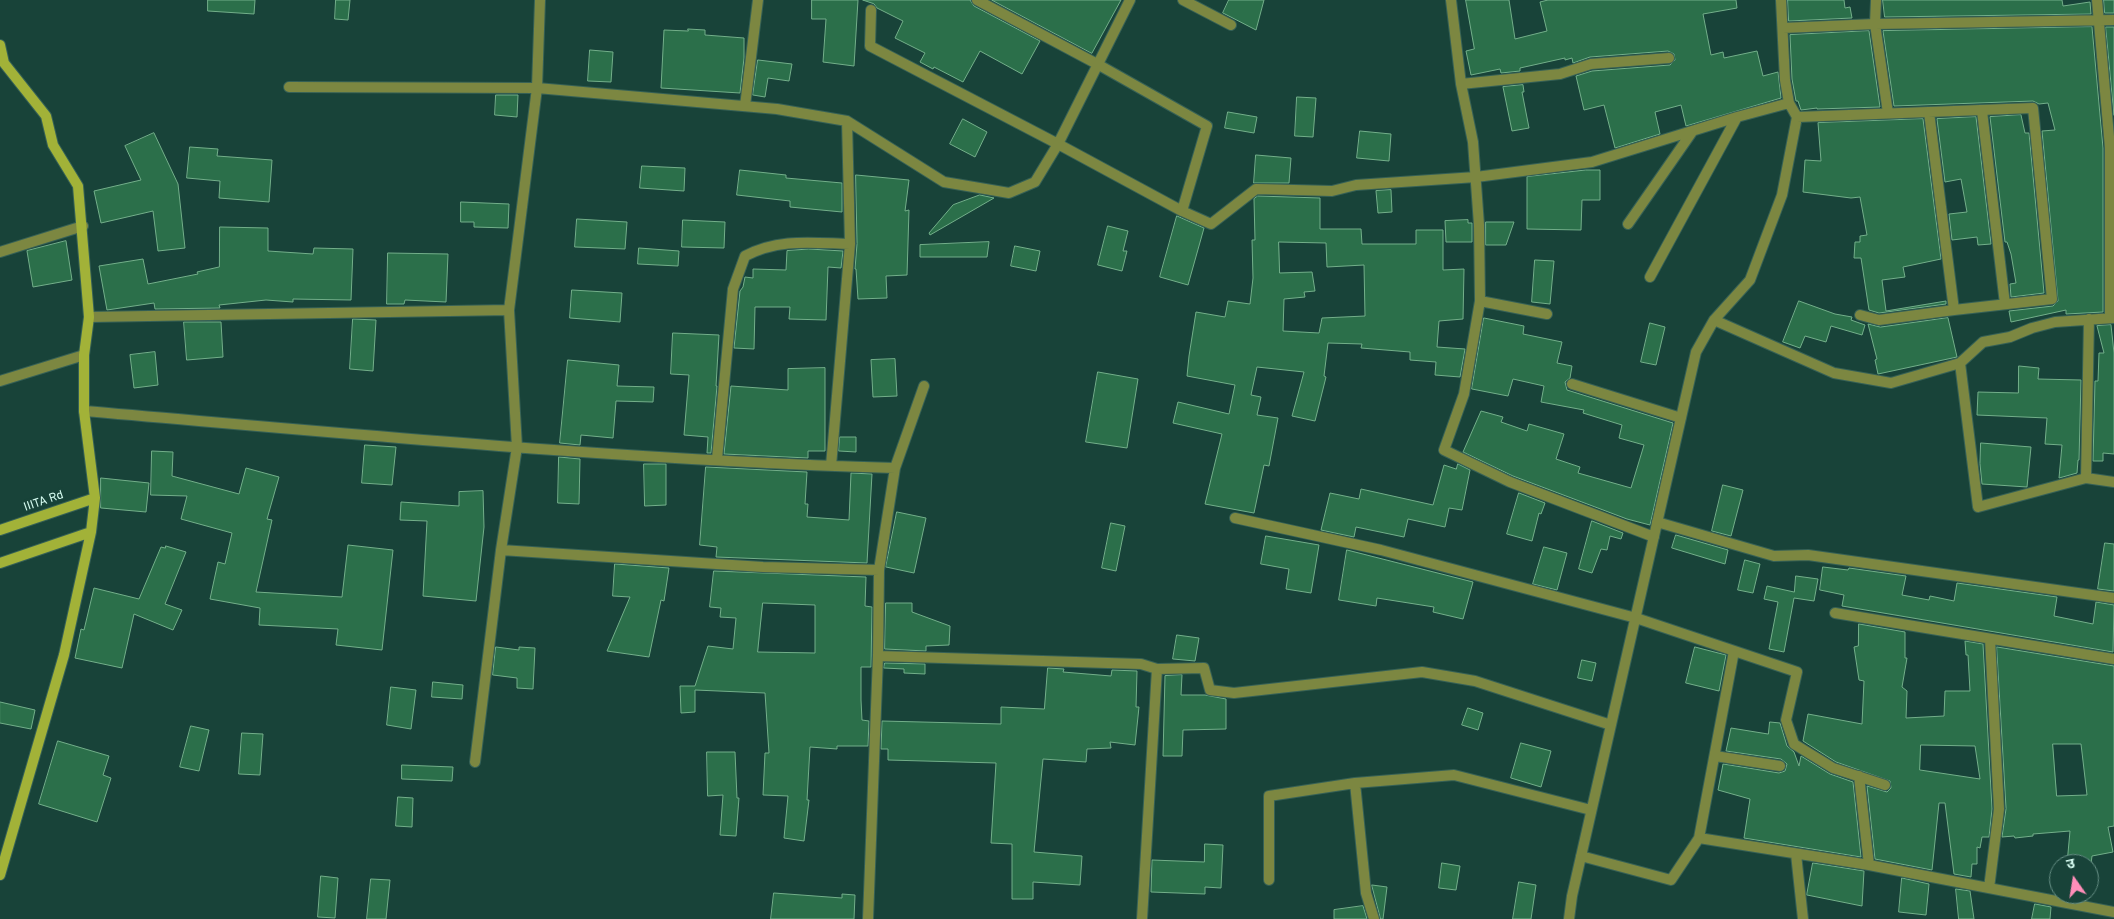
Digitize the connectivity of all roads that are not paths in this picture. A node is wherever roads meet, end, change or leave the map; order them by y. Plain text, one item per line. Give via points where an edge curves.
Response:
1 (540, 0) edge
2 (758, 0) edge
3 (977, 0) edge
4 (1130, 0) edge
5 (1183, 0) edge
6 (1451, 0) edge
7 (1781, 0) edge
8 (1876, 0) edge
9 (2098, 0) edge
10 (871, 10) dead end
11 (2100, 20) junction
12 (2114, 20) edge
13 (1875, 24) junction
14 (1231, 25) dead end
15 (1783, 28) junction
16 (0, 45) edge
17 (1669, 58) dead end
18 (1099, 65) junction
19 (1461, 84) junction
20 (289, 87) dead end
21 (537, 88) junction
22 (1789, 103) junction
23 (745, 106) junction
24 (2110, 107) edge
25 (1982, 111) junction
26 (1929, 112) junction
27 (1888, 113) junction
28 (1737, 117) junction
29 (1797, 117) junction
30 (847, 121) junction
31 (1692, 132) junction
32 (1058, 144) junction
33 (1476, 177) junction
34 (1182, 211) junction
35 (1628, 224) dead end
36 (83, 226) junction
37 (850, 244) junction
38 (0, 252) edge
39 (1650, 277) dead end
40 (1480, 301) junction
41 (2005, 304) junction
42 (509, 310) junction
43 (1954, 310) junction
44 (1547, 314) dead end
45 (1860, 315) dead end
46 (90, 317) junction
47 (2112, 318) edge
48 (2089, 319) junction
49 (1714, 320) junction
50 (84, 355) junction
51 (1960, 363) junction
52 (0, 381) edge
53 (1572, 384) dead end
54 (924, 386) dead end
55 (84, 411) junction
56 (1681, 418) junction
57 (517, 447) junction
58 (717, 459) junction
59 (831, 466) junction
60 (896, 468) junction
61 (2086, 478) junction
62 (2114, 482) edge
63 (95, 498) junction
64 (1235, 518) dead end
65 (1657, 522) junction
66 (0, 530) edge
67 (90, 532) junction
68 (1654, 537) junction
69 (501, 550) junction
70 (0, 563) edge
71 (879, 570) junction
72 (2114, 598) edge
73 (1834, 613) dead end
74 (1636, 618) junction
75 (1990, 639) junction
76 (1734, 650) junction
77 (878, 656) junction
78 (2114, 659) edge
79 (1157, 669) junction
80 (1611, 725) junction
81 (1715, 756) junction
82 (475, 762) dead end
83 (1780, 766) dead end
84 (1859, 776) junction
85 (1355, 784) junction
86 (1884, 785) dead end
87 (1591, 810) junction
88 (1699, 838) junction
89 (1796, 854) junction
90 (1581, 856) junction
91 (1868, 866) junction
92 (0, 875) edge
93 (1269, 880) dead end
94 (1989, 888) junction
95 (2114, 912) edge
96 (868, 919) edge
97 (1142, 919) edge
98 (1374, 919) edge
99 (1570, 919) edge
100 (1803, 919) edge

1 - 21 street
2 - 23 street
3 - 18 street
4 - 18 street
5 - 14 street
6 - 19 street
7 - 15 street
8 - 13 street
9 - 11 street
10 - 32 street via 870,46
11 - 12 street
11 - 13 street
11 - 24 street
13 - 15 street
13 - 27 street
15 - 22 street
16 - 36 street via 4,63 46,116 53,145 78,186
17 - 19 street via 1591,64 1560,74
18 - 32 street
18 - 34 street via 1207,126
19 - 33 street via 1473,142
20 - 21 street
21 - 23 street
21 - 42 street
22 - 28 street
22 - 29 street
23 - 30 street
24 - 47 street
25 - 26 street
25 - 41 street
25 - 41 street via 2034,108 2052,298
26 - 27 street
26 - 43 street
27 - 29 street
28 - 31 street
28 - 39 street
29 - 49 street via 1782,195 1750,280
30 - 32 street via 944,182 1009,193 1035,182
30 - 37 street
31 - 33 street via 1592,162
31 - 35 street
32 - 34 street
33 - 34 street via 1356,185 1332,191 1256,189 1211,224
33 - 40 street
36 - 38 street
36 - 46 street
37 - 58 street via 782,243 745,256 733,289
37 - 59 street
40 - 44 street
40 - 68 street via 1464,394 1444,450 1510,482
41 - 43 street
42 - 46 street
42 - 57 street
43 - 45 street via 1879,320
46 - 50 street
47 - 48 street
48 - 51 street via 2055,322 1983,342
48 - 61 street
49 - 51 street via 1834,374 1891,383
49 - 56 street via 1696,352
50 - 52 street
50 - 55 street
51 - 61 street via 1978,508
53 - 56 street
54 - 60 street
55 - 57 street
55 - 63 street
56 - 65 street
57 - 58 street
57 - 69 street
58 - 59 street
59 - 60 street
60 - 71 street
61 - 62 street
63 - 66 street, IIITA Rd
63 - 67 street
64 - 74 street via 1381,550
65 - 68 street
65 - 72 street via 1774,556 1808,554
67 - 70 street
67 - 92 street via 64,655
68 - 74 street
69 - 71 street via 763,567
69 - 82 street
71 - 77 street
73 - 75 street
74 - 76 street
74 - 80 street
75 - 78 street
75 - 94 street via 1999,809
76 - 81 street
76 - 84 street via 1797,672 1786,720 1794,744 1834,768
77 - 79 street via 1141,664
77 - 96 street
79 - 80 street via 1204,668 1210,690 1234,693 1422,672 1475,680
79 - 97 street
80 - 87 street
81 - 83 street
81 - 88 street
84 - 86 street
84 - 91 street
85 - 87 street via 1454,775
85 - 93 street via 1269,796
85 - 98 street via 1366,893
87 - 90 street
88 - 89 street
88 - 90 street via 1671,880
89 - 91 street
89 - 100 street
90 - 99 street
91 - 94 street
94 - 95 street

